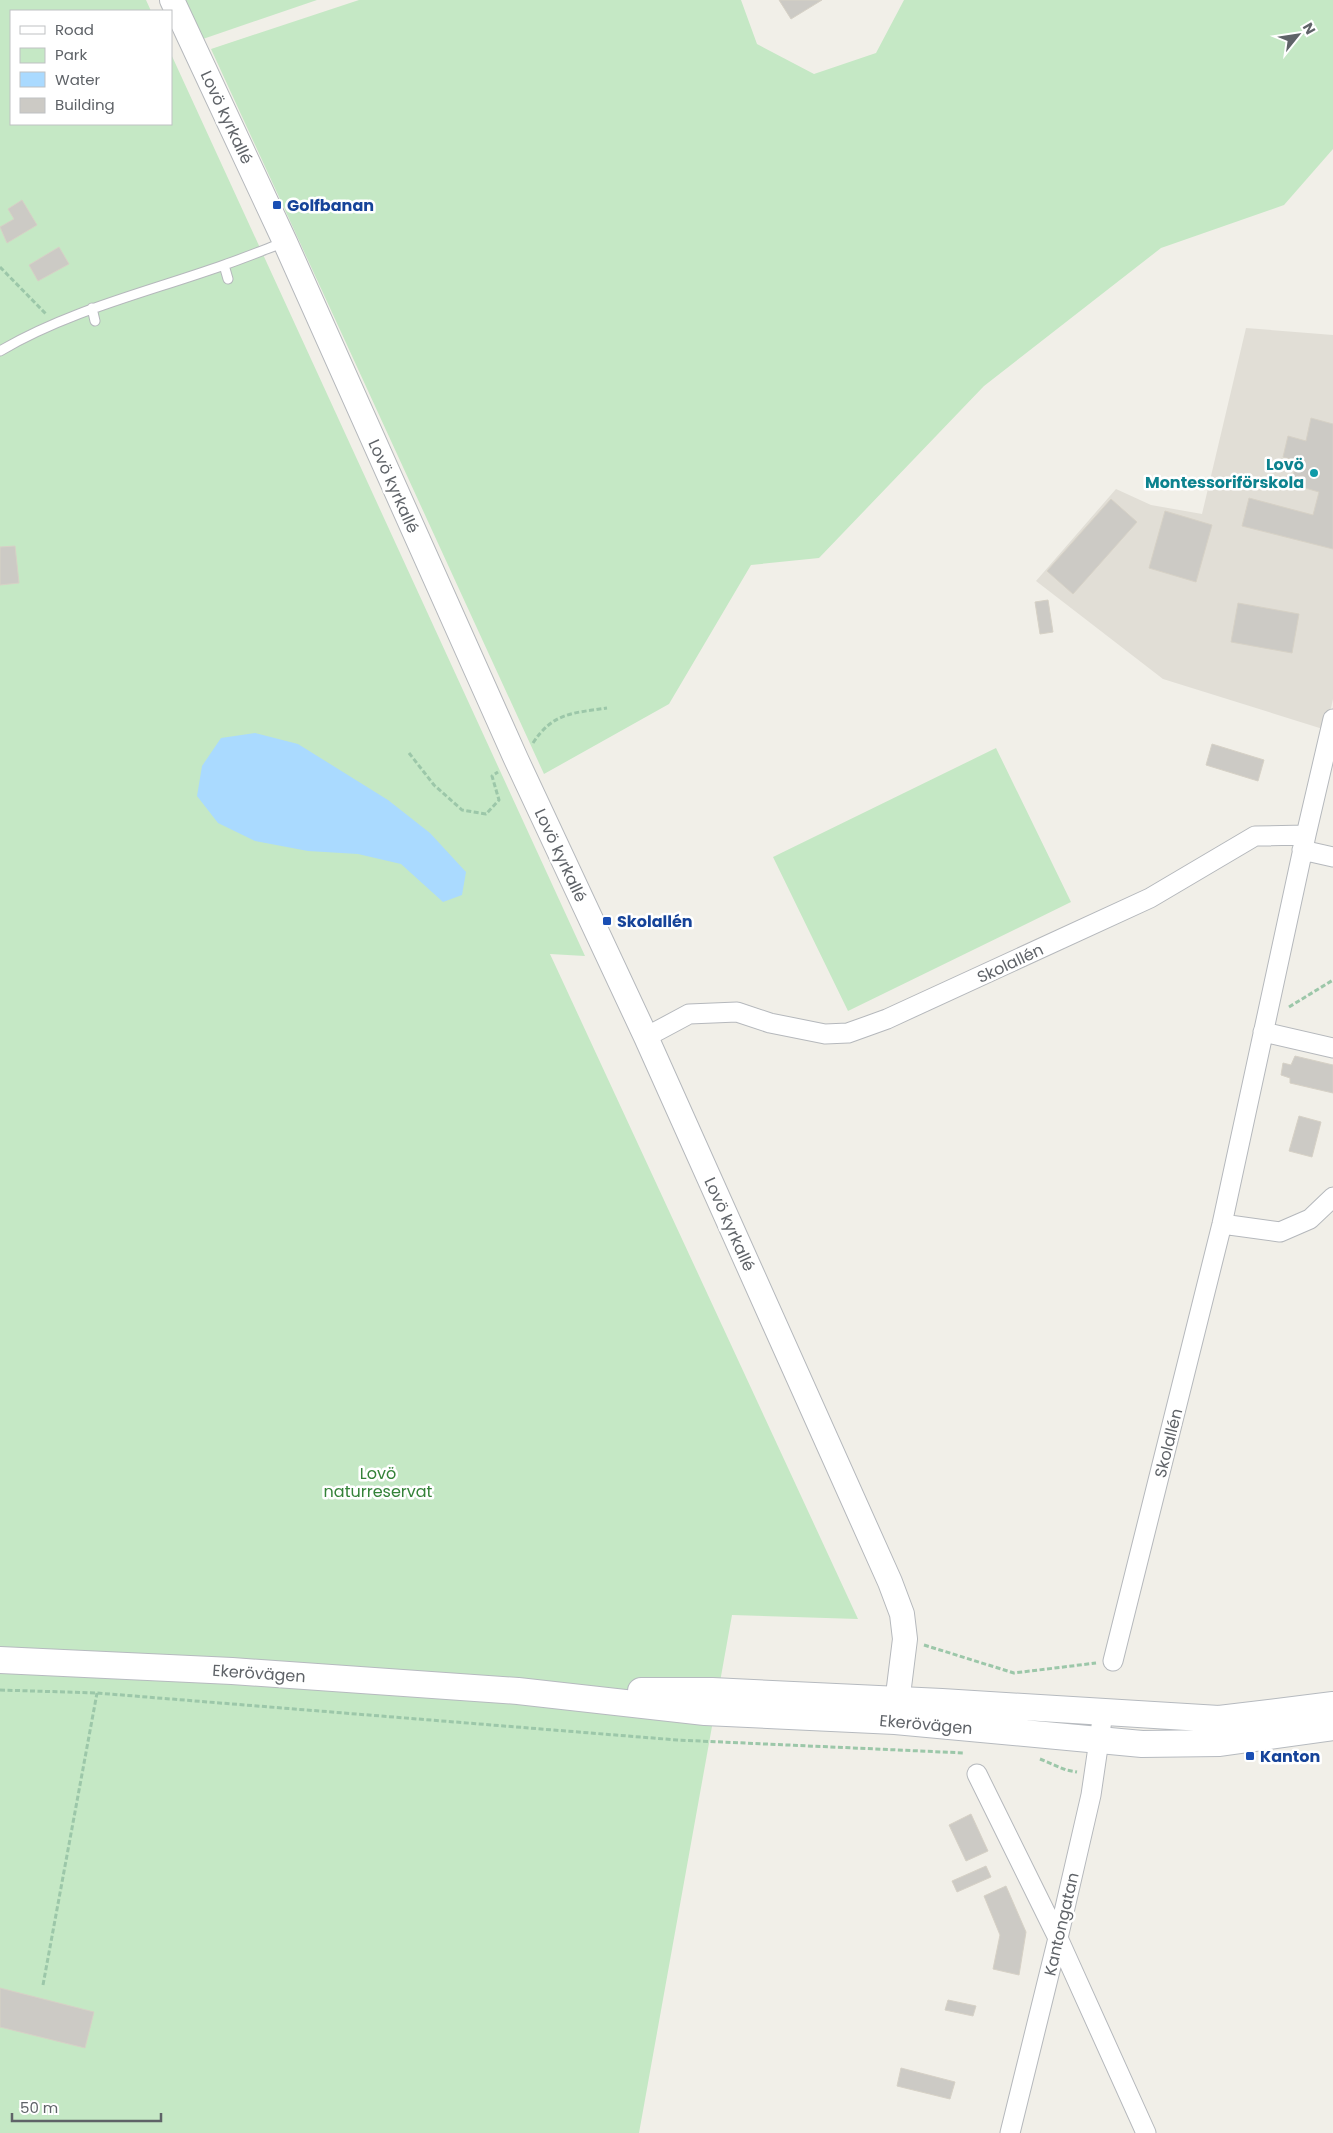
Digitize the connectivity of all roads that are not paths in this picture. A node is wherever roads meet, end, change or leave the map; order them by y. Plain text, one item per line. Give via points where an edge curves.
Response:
1 (172, 0) edge
2 (285, 242) junction
3 (224, 265) junction
4 (228, 279) dead end
5 (92, 308) junction
6 (95, 321) dead end
7 (0, 351) edge
8 (1333, 719) edge
9 (1304, 843) junction
10 (1333, 857) edge
11 (1265, 1026) junction
12 (646, 1037) junction
13 (1333, 1048) edge
14 (1333, 1197) edge
15 (1222, 1224) junction
16 (0, 1660) edge
17 (1113, 1661) road end
18 (1333, 1705) edge
19 (896, 1711) junction
20 (1104, 1713) junction
21 (1333, 1727) edge
22 (1098, 1739) junction
23 (976, 1774) dead end
24 (1058, 1938) junction
25 (1010, 2133) edge
26 (1146, 2133) edge

1 - 2 street, Lovö kyrkallé
2 - 3 lane
2 - 12 street, Lovö kyrkallé via 516,759
3 - 4 lane
3 - 5 lane
5 - 6 lane
5 - 7 lane via 32,332
8 - 9 street, Skolallén
9 - 10 street, Skolallén
9 - 11 street, Skolallén
9 - 12 street, Skolallén via 1255,836 1150,898 887,1019 848,1032 825,1034 770,1024 737,1012 689,1014
11 - 13 street
11 - 15 street, Skolallén
12 - 19 street, Lovö kyrkallé via 902,1614 905,1639
14 - 15 street via 1310,1219 1280,1232
15 - 17 street, Skolallén
16 - 19 main road, Ekerövägen via 232,1671 518,1691 696,1712
18 - 20 main road, Ekerövägen via 1219,1719
19 - 20 main road, Ekerövägen
19 - 22 main road, Ekerövägen
20 - 22 street, Kantongatan
21 - 22 main road, Ekerövägen via 1220,1744 1142,1744
22 - 24 street, Kantongatan via 1096,1774
23 - 24 street
24 - 25 street, Kantongatan
24 - 26 street

